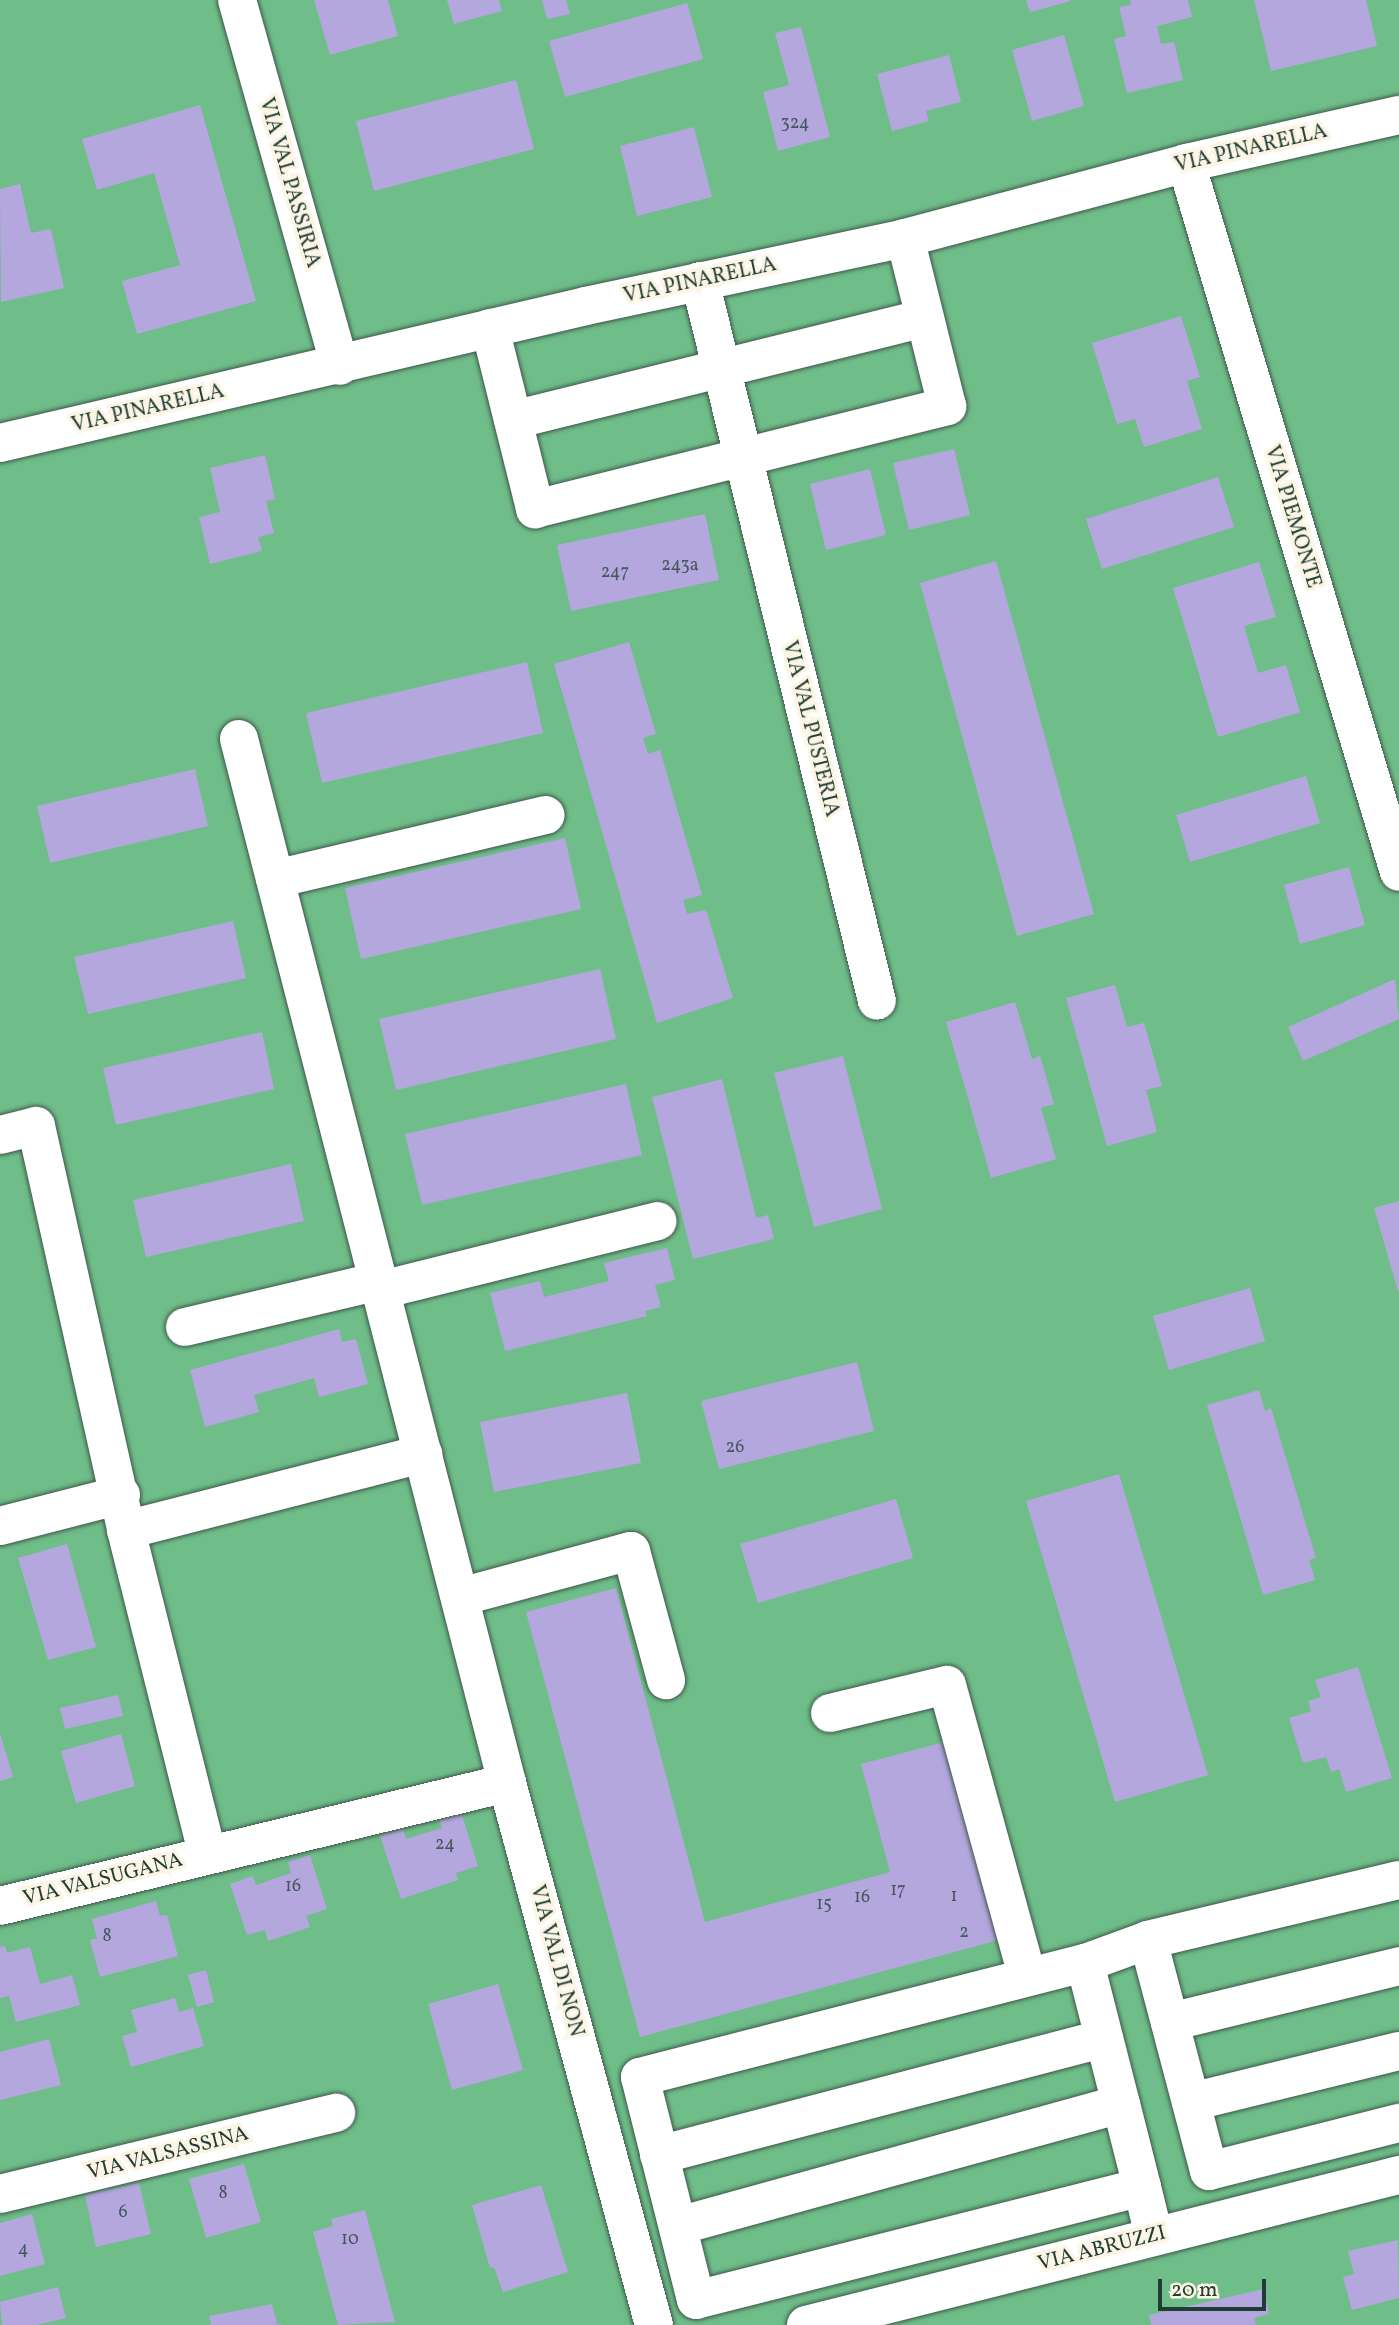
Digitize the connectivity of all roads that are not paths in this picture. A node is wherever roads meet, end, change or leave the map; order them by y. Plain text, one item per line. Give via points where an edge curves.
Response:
1 (237, 0) edge
2 (1399, 115) edge
3 (1186, 163) junction
4 (905, 238) junction
5 (700, 281) junction
6 (925, 318) junction
7 (490, 328) junction
8 (340, 366) junction
9 (722, 369) junction
10 (513, 420) junction
11 (0, 443) edge
12 (743, 457) junction
13 (239, 739) dead end
14 (546, 815) dead end
15 (1399, 872) edge
16 (275, 879) junction
17 (877, 1000) dead end
18 (0, 1135) edge
19 (658, 1222) dead end
20 (380, 1286) junction
21 (185, 1327) dead end
22 (423, 1454) junction
23 (123, 1513) junction
24 (0, 1526) edge
25 (460, 1597) junction
26 (666, 1680) dead end
27 (830, 1713) dead end
28 (508, 1783) junction
29 (206, 1853) junction
30 (1399, 1880) edge
31 (0, 1906) edge
32 (1148, 1940) junction
33 (1022, 1958) dead end
34 (1085, 1963) junction
35 (1399, 1966) edge
36 (1170, 2022) junction
37 (1104, 2038) junction
38 (1399, 2051) edge
39 (640, 2077) junction
40 (590, 2090) junction
41 (1191, 2102) junction
42 (1121, 2104) junction
43 (336, 2113) dead end
44 (1399, 2123) edge
45 (659, 2155) junction
46 (1209, 2171) junction
47 (1399, 2175) edge
48 (1142, 2187) junction
49 (0, 2194) edge
50 (1223, 2218) junction
51 (1173, 2224) junction
52 (678, 2226) junction
53 (862, 2318) edge
54 (654, 2325) edge
55 (806, 2325) edge

1 - 8 street, VIA VAL PASSIRIA
2 - 3 street, VIA PINARELLA
3 - 4 street, VIA PINARELLA
3 - 15 street, VIA PIEMONTE
4 - 5 street, VIA PINARELLA
4 - 6 street
5 - 7 street, VIA PINARELLA
5 - 9 street, VIA VAL PUSTERIA
6 - 9 street
6 - 12 street via 947,406
7 - 8 street, VIA PINARELLA
7 - 10 street
8 - 11 street, VIA PINARELLA
9 - 10 street
9 - 12 street, VIA VAL PUSTERIA
10 - 12 street via 535,509
12 - 17 street, VIA VAL PUSTERIA
13 - 16 street, VIA VAL DI NON
14 - 16 street
16 - 20 street, VIA VAL DI NON
18 - 23 street via 36,1126
19 - 20 street
20 - 21 street
20 - 22 street, VIA VAL DI NON
22 - 23 street
22 - 25 street, VIA VAL DI NON
23 - 24 street
23 - 29 street
25 - 26 street via 631,1551
25 - 28 street, VIA VAL DI NON
27 - 33 street via 947,1685
28 - 29 street, VIA VALSUGANA
28 - 40 street, VIA VAL DI NON
29 - 31 street, VIA VALSUGANA
30 - 32 street
32 - 34 street
32 - 36 street
34 - 37 street
34 - 39 street
35 - 36 street
36 - 41 street
37 - 42 street
37 - 45 street
38 - 41 street
39 - 40 street
39 - 45 street
40 - 54 street, VIA VAL DI NON
41 - 46 street
42 - 48 street
42 - 52 street
43 - 49 street, VIA VALSASSINA
44 - 46 street
45 - 52 street
46 - 50 street
47 - 50 street, VIA ABRUZZI
48 - 51 street
48 - 52 street via 696,2300
50 - 51 street, VIA ABRUZZI
51 - 53 street, VIA ABRUZZI
53 - 55 street, VIA ABRUZZI

